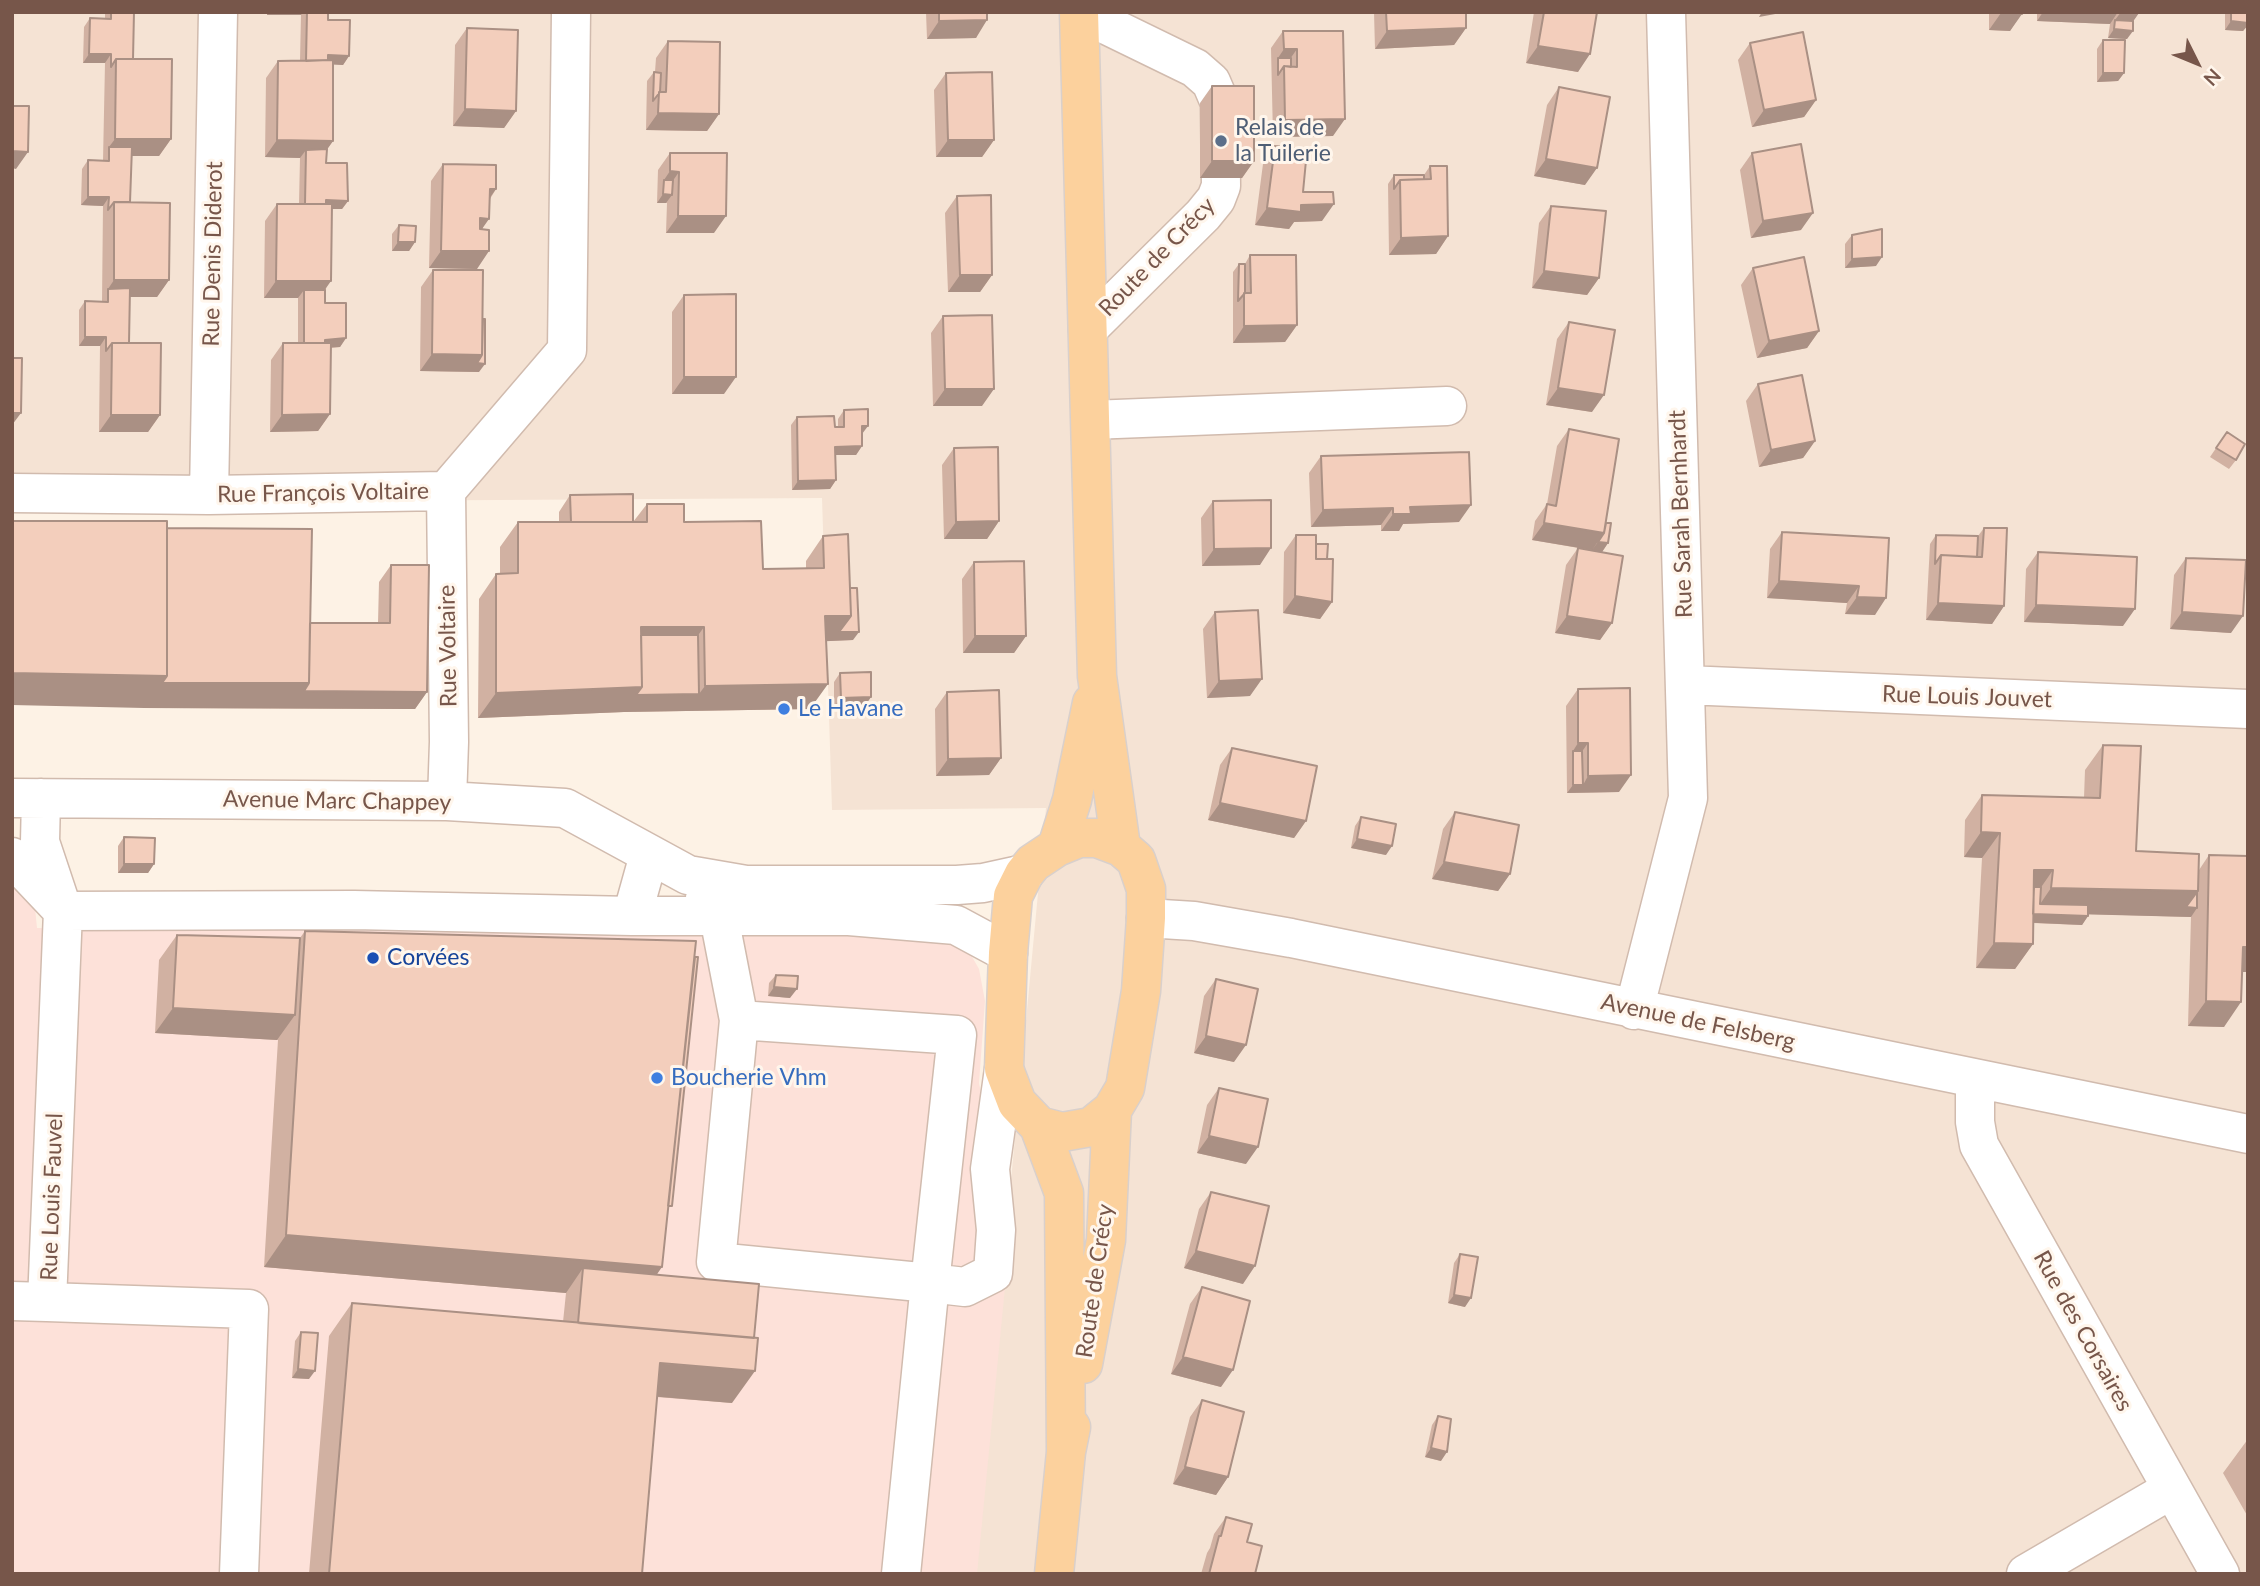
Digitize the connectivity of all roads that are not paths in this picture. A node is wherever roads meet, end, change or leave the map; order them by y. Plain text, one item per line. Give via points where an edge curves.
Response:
1 (218, 12) edge
2 (571, 12) edge
3 (1079, 12) edge
4 (1666, 12) edge
5 (1088, 329) junction
6 (1447, 406) dead end
7 (1091, 421) junction
8 (446, 491) junction
9 (12, 493) edge
10 (209, 495) junction
11 (1097, 676) junction
12 (1686, 685) junction
13 (2248, 709) edge
14 (27, 798) edge
15 (447, 801) junction
16 (1057, 847) junction
17 (1121, 847) junction
18 (649, 855) junction
19 (12, 857) edge
20 (688, 874) junction
21 (1024, 874) junction
22 (63, 911) junction
23 (632, 916) junction
24 (719, 917) junction
25 (1146, 918) junction
26 (1008, 953) junction
27 (1634, 1010) junction
28 (739, 1020) junction
29 (1004, 1069) junction
30 (1975, 1080) junction
31 (1112, 1110) junction
32 (1039, 1126) junction
33 (2248, 1134) edge
34 (930, 1283) junction
35 (30, 1302) edge
36 (1066, 1452) junction
37 (2172, 1489) junction
38 (239, 1574) edge
39 (901, 1574) edge
40 (1054, 1574) edge
41 (2026, 1574) edge
42 (2220, 1574) edge

1 - 10 street, Rue Denis Diderot
2 - 8 street, Rue François Voltaire via 567,350
3 - 5 main road, Route de Crécy
3 - 5 street, Route de Crécy via 1195,68 1211,82 1220,103 1221,186 1216,199
4 - 12 street, Rue Sarah Bernhardt
5 - 7 main road, Route de Crécy
6 - 7 street
7 - 11 main road, Route de Crécy
8 - 10 street, Rue François Voltaire
8 - 15 street, Rue Voltaire
9 - 10 street, Rue François Voltaire
11 - 16 main road, Route de Crécy via 1072,800
11 - 17 main road, Route de Crécy
12 - 13 street, Rue Louis Jouvet
12 - 27 street, Rue Sarah Bernhardt via 1688,798
14 - 15 street, Avenue Marc Chappey
14 - 22 street, Rue Louis Fauvel
15 - 18 street, Avenue Marc Chappey via 565,808
16 - 17 main road, Route de Crécy via 1079,838 1097,838
16 - 21 main road, Route de Crécy
17 - 25 main road, Route de Crécy via 1136,859 1146,890
18 - 20 street, Avenue Marc Chappey
18 - 23 street
19 - 22 street
20 - 21 street, Avenue Marc Chappey via 746,885 869,885 983,883
20 - 24 street
21 - 26 main road, Route de Crécy via 1013,896
22 - 23 street via 354,910
22 - 35 street, Rue Louis Fauvel
23 - 24 street
24 - 26 street via 849,916 956,925
24 - 28 street
25 - 27 street, Avenue de Felsberg via 1194,921 1291,938
25 - 31 main road, Route de Crécy via 1141,991 1125,1088
26 - 29 main road, Route de Crécy
27 - 30 street, Avenue de Felsberg
28 - 34 street via 716,1262
28 - 34 street via 957,1035
29 - 32 main road, Route de Crécy via 1017,1104
29 - 34 street via 990,1169 996,1230 993,1273 965,1287
30 - 33 street, Avenue de Felsberg
30 - 37 street, Rue des Corsaires via 1979,1145
31 - 32 main road via 1091,1127 1062,1132
31 - 36 main road, Route de Crécy via 1106,1240
32 - 36 main road, Route de Crécy via 1064,1192
34 - 39 street
35 - 38 street, Rue Louis Fauvel via 249,1309
36 - 40 main road, Route de Crécy
37 - 41 street
37 - 42 street, Rue des Corsaires

